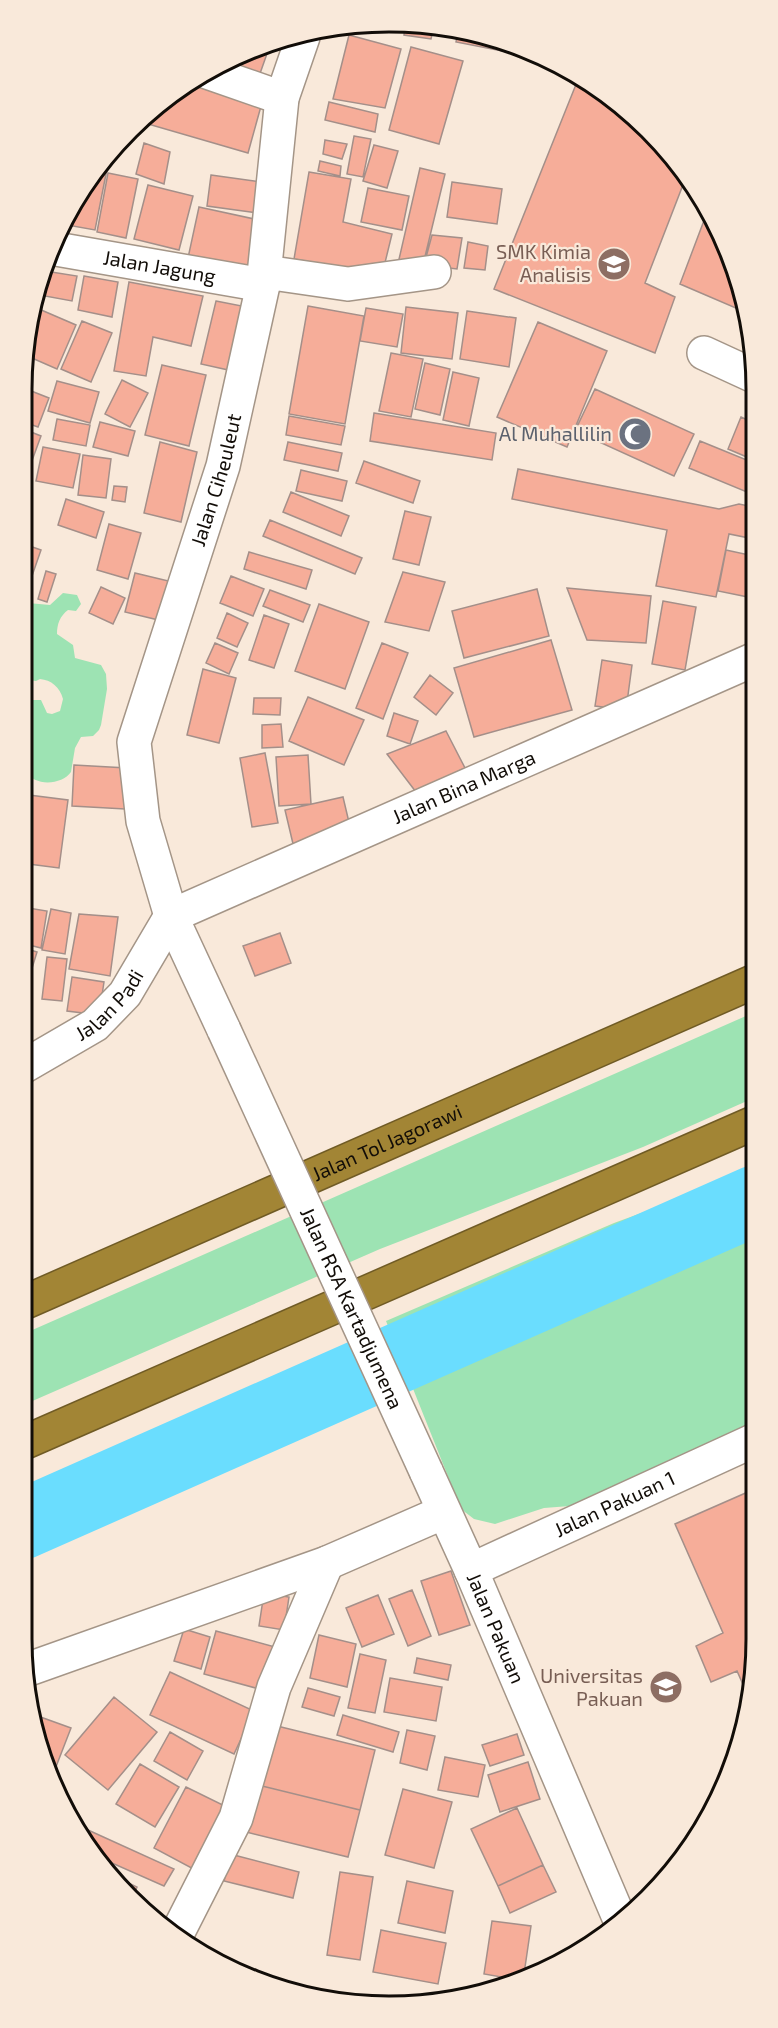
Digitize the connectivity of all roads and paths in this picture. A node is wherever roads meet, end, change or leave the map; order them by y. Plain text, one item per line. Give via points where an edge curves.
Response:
1 (301, 43) edge
2 (217, 75) edge
3 (282, 98) junction
4 (60, 250) edge
5 (434, 272) dead end
6 (264, 278) junction
7 (704, 354) dead end
8 (746, 372) edge
9 (746, 663) edge
10 (171, 916) junction
11 (746, 985) edge
12 (32, 1062) edge
13 (746, 1126) edge
14 (32, 1299) edge
15 (32, 1439) edge
16 (746, 1444) edge
17 (426, 1471) joint
18 (444, 1512) junction
19 (327, 1563) junction
20 (471, 1570) junction
21 (33, 1668) edge
22 (618, 1914) edge
23 (180, 1929) edge

1 - 3 street, Jalan Ciheuleut
2 - 3 street
3 - 6 street, Jalan Ciheuleut
4 - 6 street, Jalan Jagung
5 - 6 street, Jalan Jagung via 348,284
6 - 10 street, Jalan Ciheuleut via 223,466 134,742 143,822
7 - 8 street
9 - 10 street, Jalan Bina Marga
10 - 12 street, Jalan Padi via 125,994 95,1025
10 - 17 street, Jalan RSA Kartadjumena, bridge
11 - 14 highway, Jalan Tol Jagorawi
13 - 15 highway
16 - 20 street, Jalan Pakuan 1
17 - 18 street, Jalan Pakuan
18 - 19 street
18 - 20 street, Jalan Pakuan
19 - 21 street
19 - 23 street via 274,1687 236,1818
20 - 22 street, Jalan Pakuan

